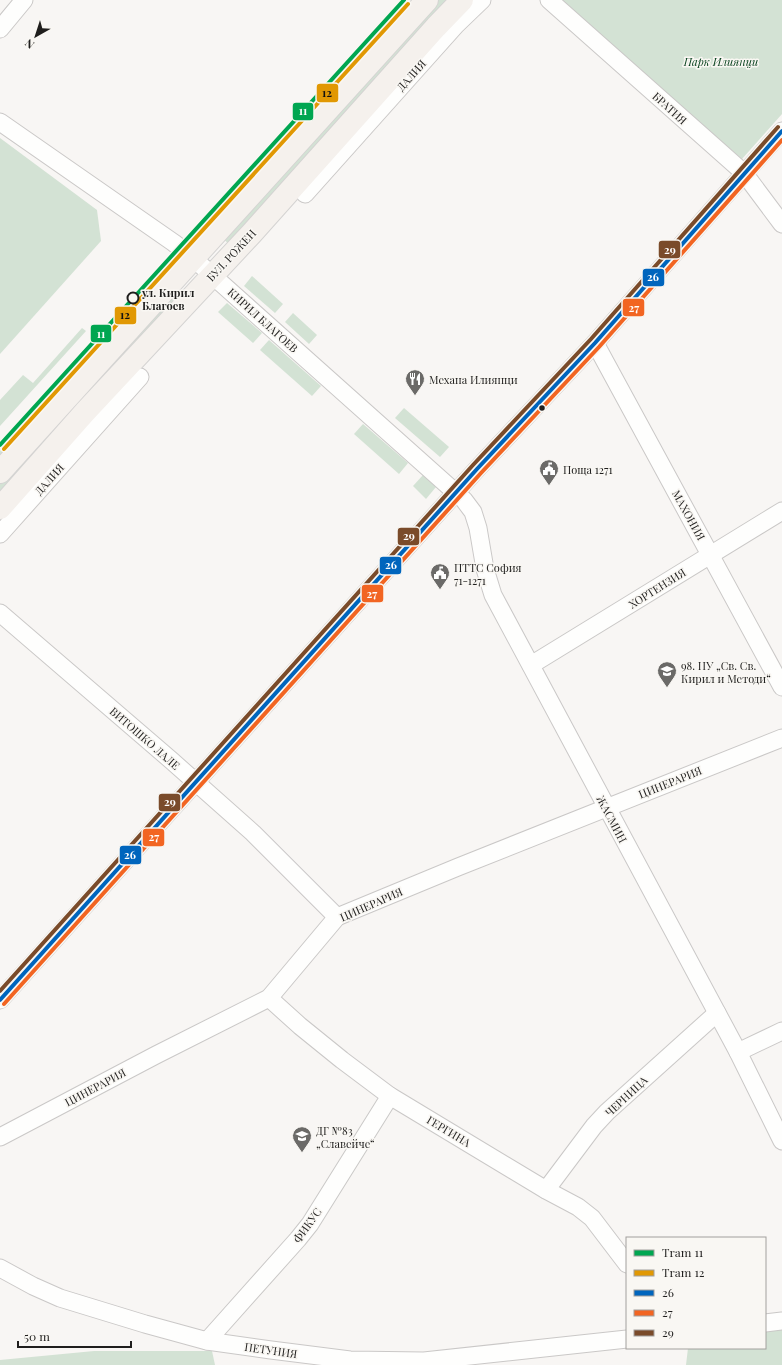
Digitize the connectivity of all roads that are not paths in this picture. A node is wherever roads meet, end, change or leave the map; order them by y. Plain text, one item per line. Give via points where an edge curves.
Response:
1 (24, 0) edge
2 (427, 0) edge
3 (462, 0) edge
4 (482, 0) edge
5 (549, 0) edge
6 (0, 29) edge
7 (0, 122) edge
8 (782, 131) edge
9 (337, 148) junction
10 (744, 173) junction
11 (305, 194) dead end
12 (782, 224) edge
13 (194, 259) junction
14 (213, 275) junction
15 (595, 343) junction
16 (140, 377) dead end
17 (92, 418) junction
18 (0, 472) edge
19 (456, 492) junction
20 (0, 508) edge
21 (782, 511) edge
22 (0, 534) edge
23 (711, 555) junction
24 (0, 613) edge
25 (531, 665) junction
26 (782, 687) edge
27 (782, 738) edge
28 (196, 782) junction
29 (606, 808) junction
30 (337, 917) junction
31 (268, 998) junction
32 (0, 1000) edge
33 (717, 1013) junction
34 (782, 1031) edge
35 (738, 1052) junction
36 (390, 1096) junction
37 (0, 1137) edge
38 (782, 1141) edge
39 (546, 1190) junction
40 (626, 1263) edge
41 (0, 1268) edge
42 (782, 1321) edge
43 (766, 1323) edge
44 (626, 1339) edge
45 (206, 1341) junction

1 - 6 street
2 - 13 main road
3 - 9 main road, БУЛ. РОЖЕН via 436,26
4 - 9 street, ДАЛИЯ
5 - 10 street, БРАТИЯ
7 - 13 street, КИРИЛ БЛАГОЕВ
8 - 10 street
9 - 11 street, ДАЛИЯ
9 - 14 main road, БУЛ. РОЖЕН
10 - 12 street, БРАТИЯ
10 - 15 street
13 - 14 street, КИРИЛ БЛАГОЕВ
13 - 18 main road
14 - 17 main road, БУЛ. РОЖЕН
14 - 19 street, КИРИЛ БЛАГОЕВ
15 - 19 street
15 - 23 street, МАХОНИЯ
16 - 17 street, ДАЛИЯ
17 - 20 main road, БУЛ. РОЖЕН
17 - 22 street, ДАЛИЯ
19 - 25 street, ЖАСМИН via 473,512 493,595
19 - 28 street
21 - 23 street, ХОРТЕНЗИЯ
23 - 25 street, ХОРТЕНЗИЯ
23 - 26 street, МАХОНИЯ
24 - 28 street, ВИТОШКО ЛАЛЕ
25 - 29 street, ЖАСМИН
27 - 29 street, ЦИНЕРАРИЯ
28 - 30 street, ВИТОШКО ЛАЛЕ via 253,833
28 - 32 street
29 - 30 street, ЦИНЕРАРИЯ
29 - 33 street, ЖАСМИН
30 - 31 street, ЦИНЕРАРИЯ
31 - 36 street, ГЕРГИНА
31 - 37 street, ЦИНЕРАРИЯ
33 - 35 street, ЖАСМИН
33 - 39 street, ЧЕРНИЦА via 607,1112
34 - 35 street
35 - 38 street, ЖАСМИН
36 - 39 street, ГЕРГИНА
36 - 45 street, ФИКУС via 310,1224
39 - 40 street, ГЕРГИНА via 578,1207 592,1218
41 - 45 street, ПЕТУНИЯ via 60,1298
42 - 43 street
44 - 45 street, ПЕТУНИЯ via 424,1361 350,1360

